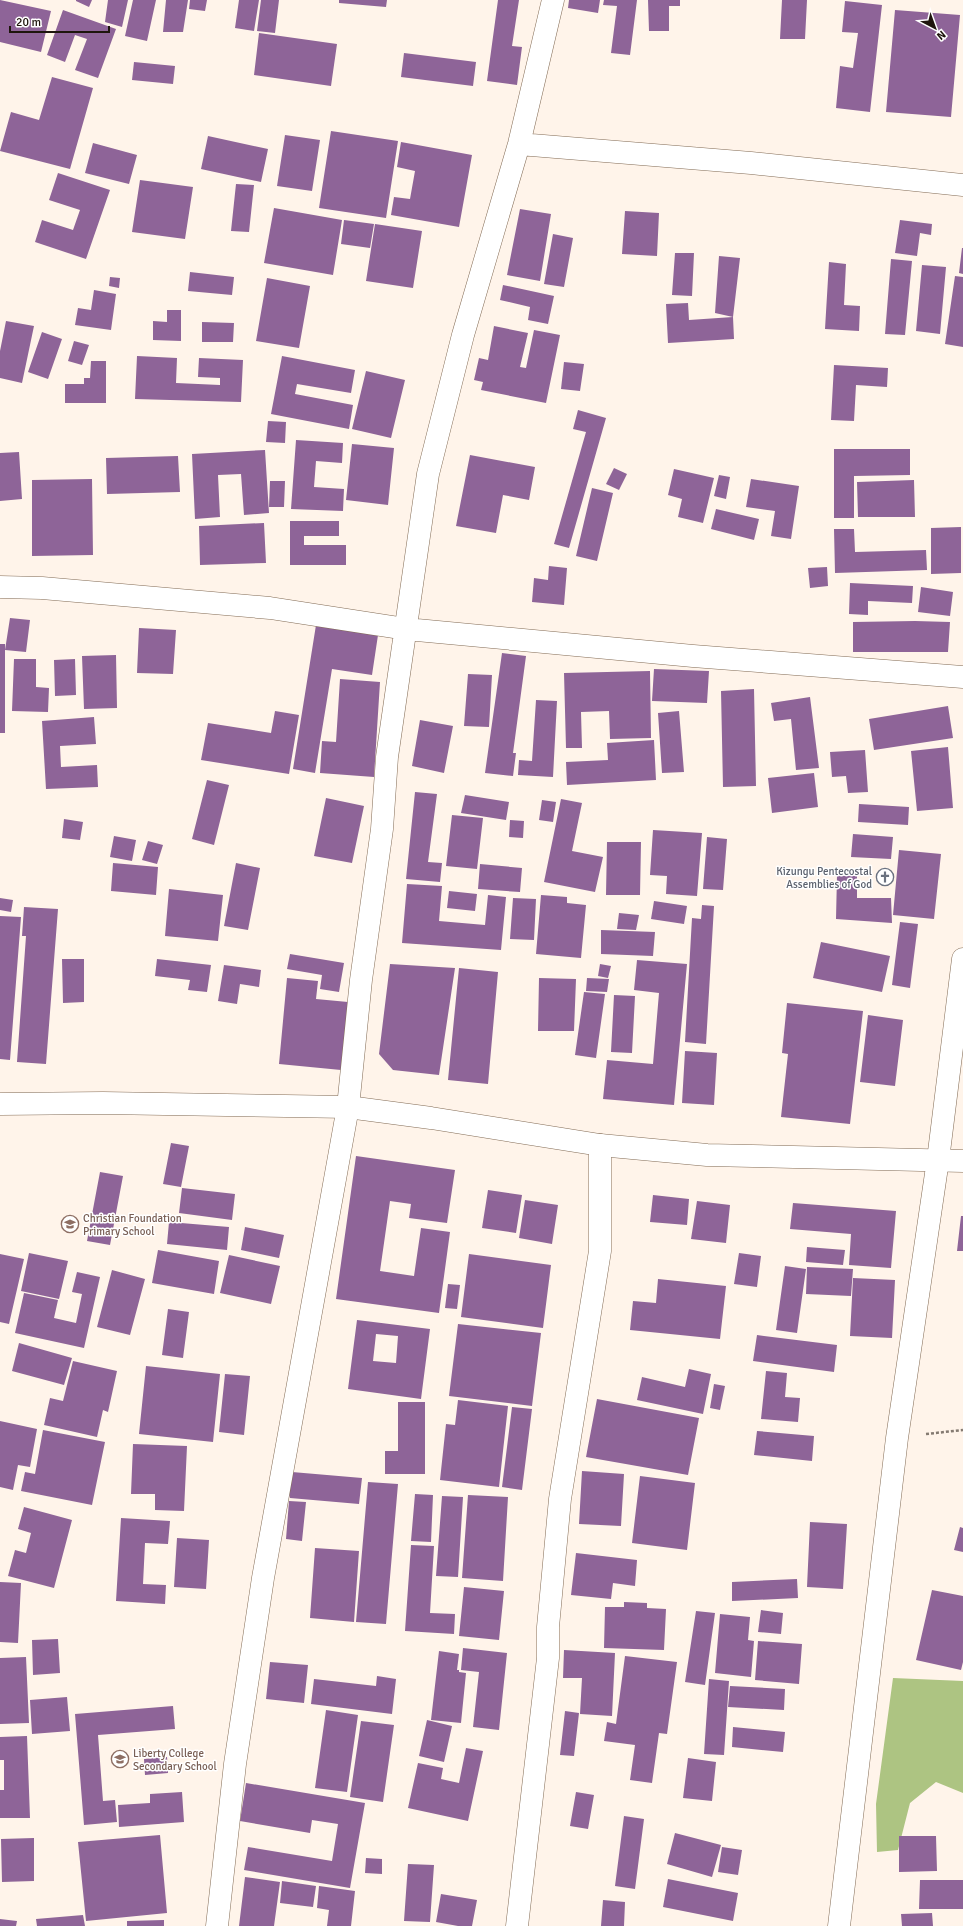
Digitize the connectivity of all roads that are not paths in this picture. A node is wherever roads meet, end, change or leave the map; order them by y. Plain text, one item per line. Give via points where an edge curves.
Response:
1 (553, 0) edge
2 (519, 144) junction
3 (963, 185) edge
4 (0, 587) edge
5 (406, 629) junction
6 (963, 677) edge
7 (963, 959) edge
8 (0, 1104) edge
9 (348, 1107) junction
10 (600, 1145) junction
11 (938, 1160) junction
12 (963, 1161) edge
13 (217, 1926) edge
14 (517, 1926) edge
15 (839, 1926) edge

1 - 2 street
2 - 3 street via 751,163
2 - 5 street via 463,336 428,474
4 - 5 street via 270,608
5 - 6 street via 693,656
5 - 9 street via 387,757 382,829 360,980
7 - 11 street
8 - 9 street
9 - 10 street
9 - 13 street via 263,1578 235,1764
10 - 11 street via 707,1155
10 - 14 street via 600,1251 560,1499 548,1627 548,1658
11 - 12 street
11 - 15 street via 897,1438

